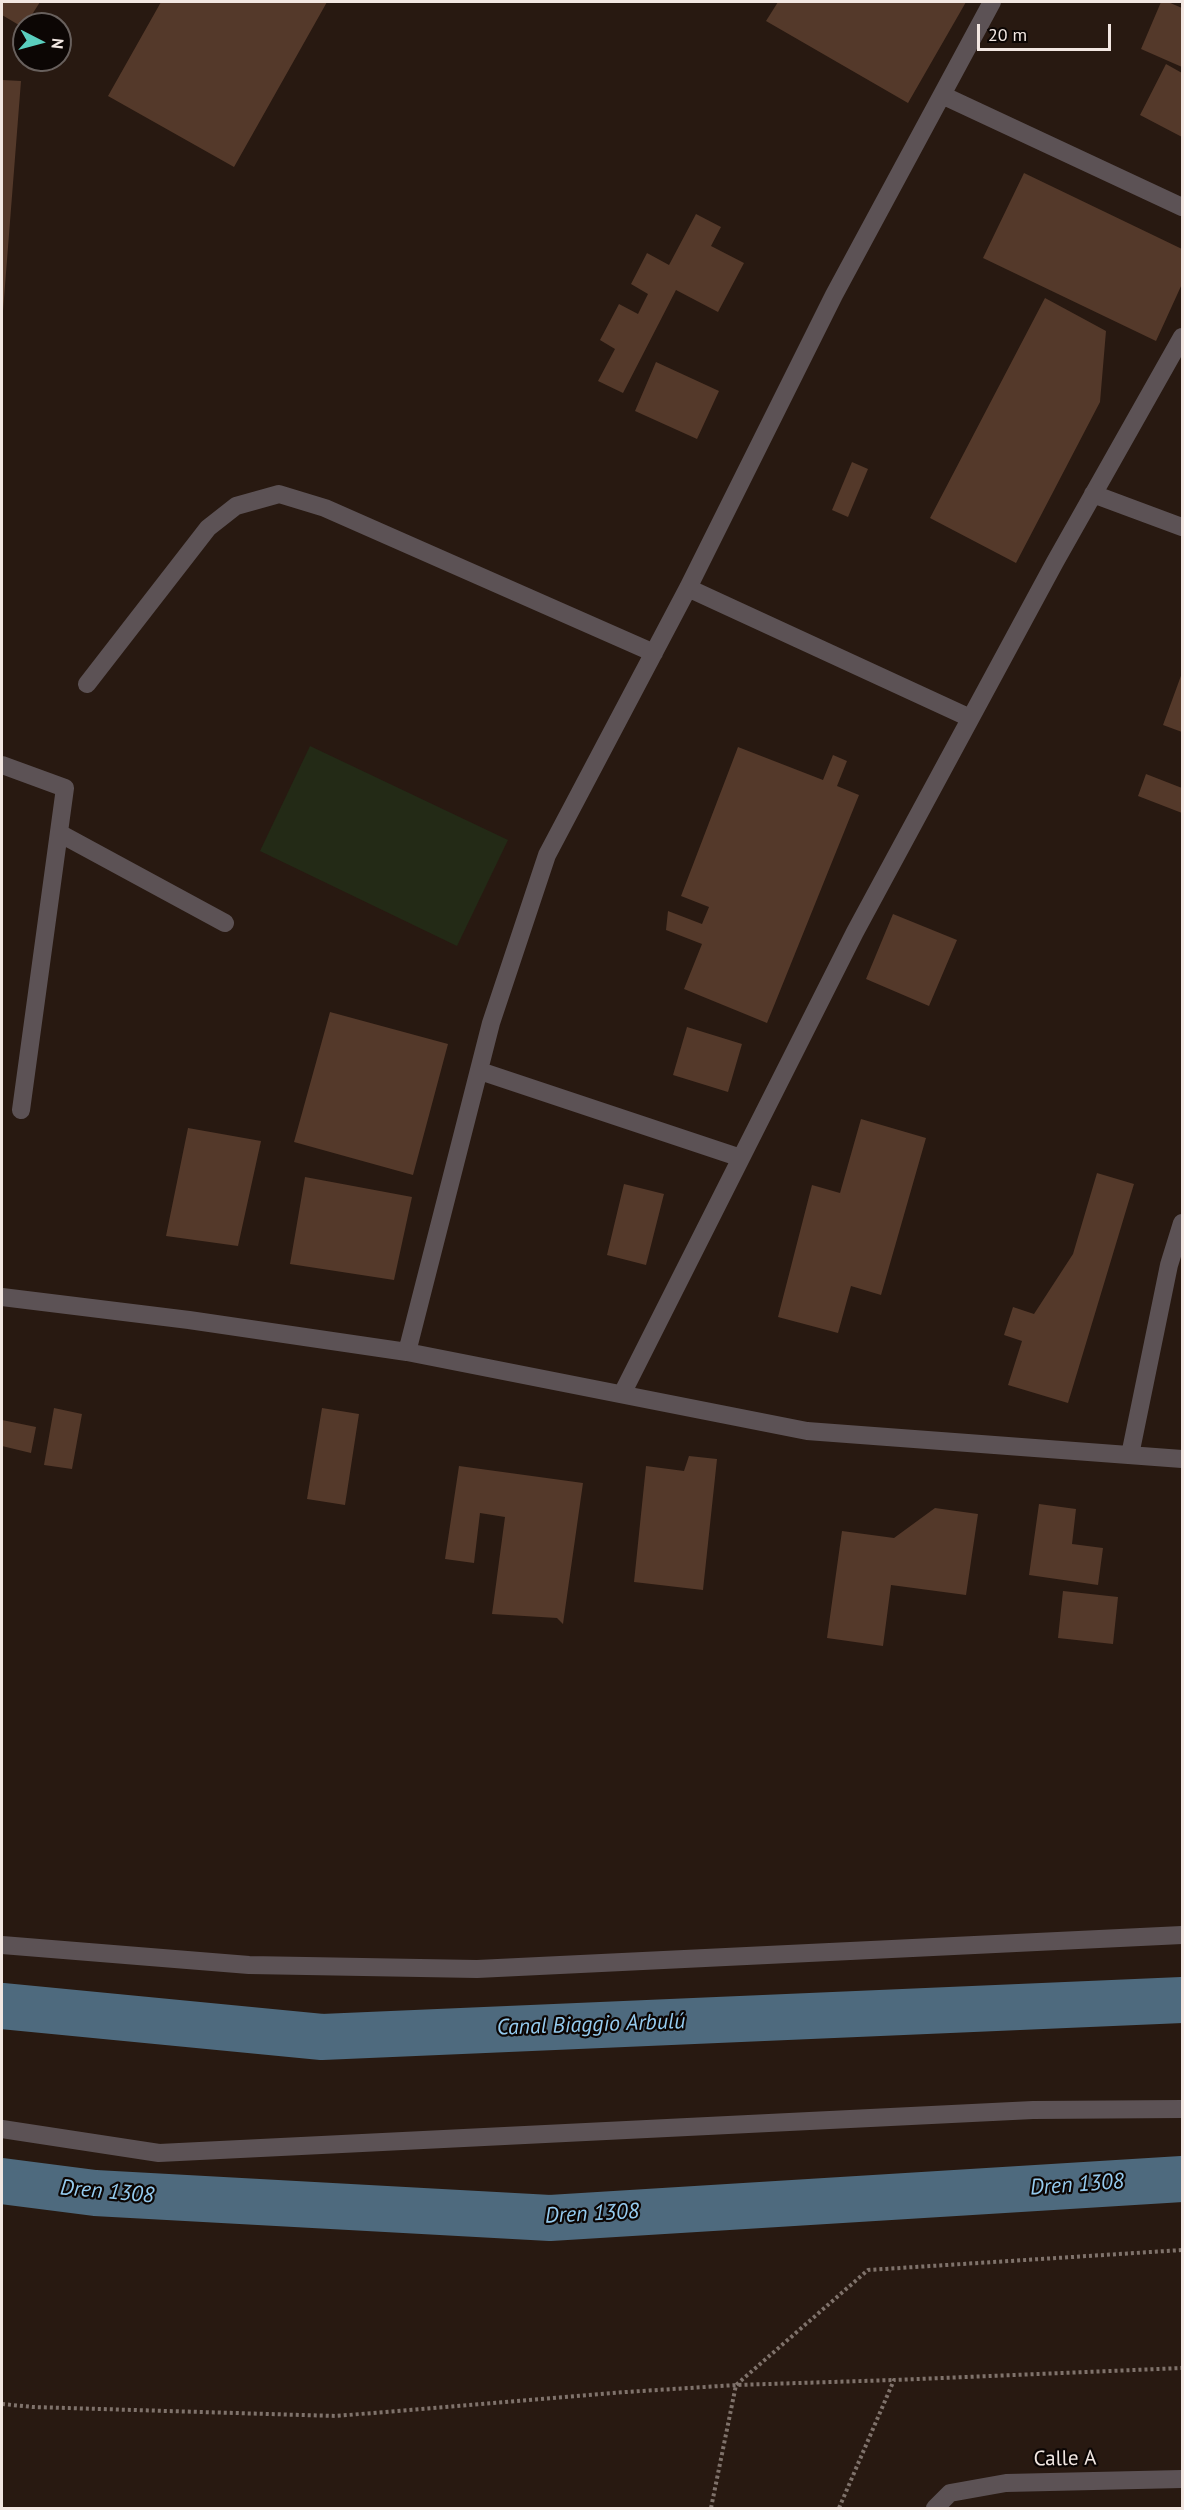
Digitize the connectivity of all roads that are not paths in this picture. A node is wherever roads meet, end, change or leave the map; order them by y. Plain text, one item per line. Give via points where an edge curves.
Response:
1 (992, 2) edge
2 (942, 95) junction
3 (1182, 207) edge
4 (1182, 337) edge
5 (1093, 494) junction
6 (1182, 527) edge
7 (688, 588) junction
8 (654, 653) junction
9 (87, 684) dead end
10 (970, 718) junction
11 (2, 765) edge
12 (59, 832) junction
13 (225, 923) dead end
14 (480, 1071) junction
15 (21, 1110) dead end
16 (741, 1158) junction
17 (1182, 1223) edge
18 (2, 1298) edge
19 (407, 1352) junction
20 (622, 1394) junction
21 (1130, 1455) junction
22 (1182, 1459) edge
23 (1182, 1935) edge
24 (2, 1945) edge
25 (1182, 2109) edge
26 (2, 2129) edge
27 (1182, 2479) edge
28 (935, 2508) edge

1 - 2 street
2 - 3 street
2 - 7 street via 834,295
4 - 5 street
5 - 6 street
5 - 10 street
7 - 8 street
7 - 10 street
8 - 9 street via 325,507 279,494 236,506 208,528
8 - 14 street via 548,855 491,1023
10 - 16 street via 855,932
11 - 12 street via 65,788
12 - 13 street
12 - 15 street
14 - 16 street
14 - 19 street
16 - 20 street
17 - 21 street via 1168,1265
18 - 19 street
19 - 20 street
20 - 21 street via 807,1431
21 - 22 street
23 - 24 street via 477,1969 249,1965
25 - 26 street via 1021,2110 159,2153
27 - 28 street, Calle A via 1006,2483 950,2493

